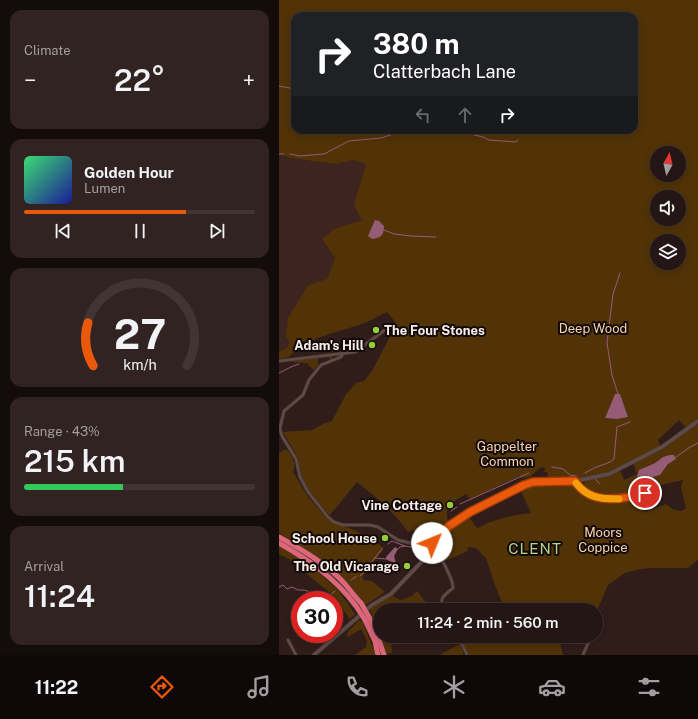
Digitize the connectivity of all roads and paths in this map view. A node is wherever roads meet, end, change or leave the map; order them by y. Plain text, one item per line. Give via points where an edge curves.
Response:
1 (385, 330) dead end
2 (343, 353) junction
3 (333, 354) junction
4 (334, 359) junction
5 (279, 360) edge
6 (698, 421) edge
7 (279, 427) edge
8 (575, 481) junction
9 (649, 492) dead end
10 (279, 536) edge
11 (279, 543) edge
12 (435, 543) junction
13 (422, 545) junction
14 (431, 550) junction
15 (442, 603) edge
16 (359, 605) junction
17 (367, 619) junction
18 (288, 640) dead end
19 (461, 643) edge
20 (588, 643) edge
21 (296, 655) edge
22 (314, 655) edge
23 (378, 655) edge
24 (384, 655) edge
25 (467, 655) edge
26 (583, 655) edge

1 - 2 street via 359,350
2 - 3 street
2 - 4 street via 341,357
3 - 4 street
3 - 5 street
4 - 7 street via 321,365 309,380 303,395 284,412
6 - 8 street via 662,447 619,469
7 - 13 street via 296,459 307,492 334,522 343,525 370,525 398,540
8 - 9 street via 582,491 593,497 618,499
8 - 12 street via 533,482 524,485 470,512 449,526
10 - 16 highway via 329,570 344,583
11 - 16 highway via 327,574
12 - 13 street
12 - 14 street
13 - 14 street
14 - 15 street via 441,558 452,581 453,588 444,594
14 - 22 street via 391,594 372,605
16 - 17 highway, bridge
17 - 23 highway
17 - 24 highway via 377,634
18 - 21 street
19 - 25 street
20 - 26 street

